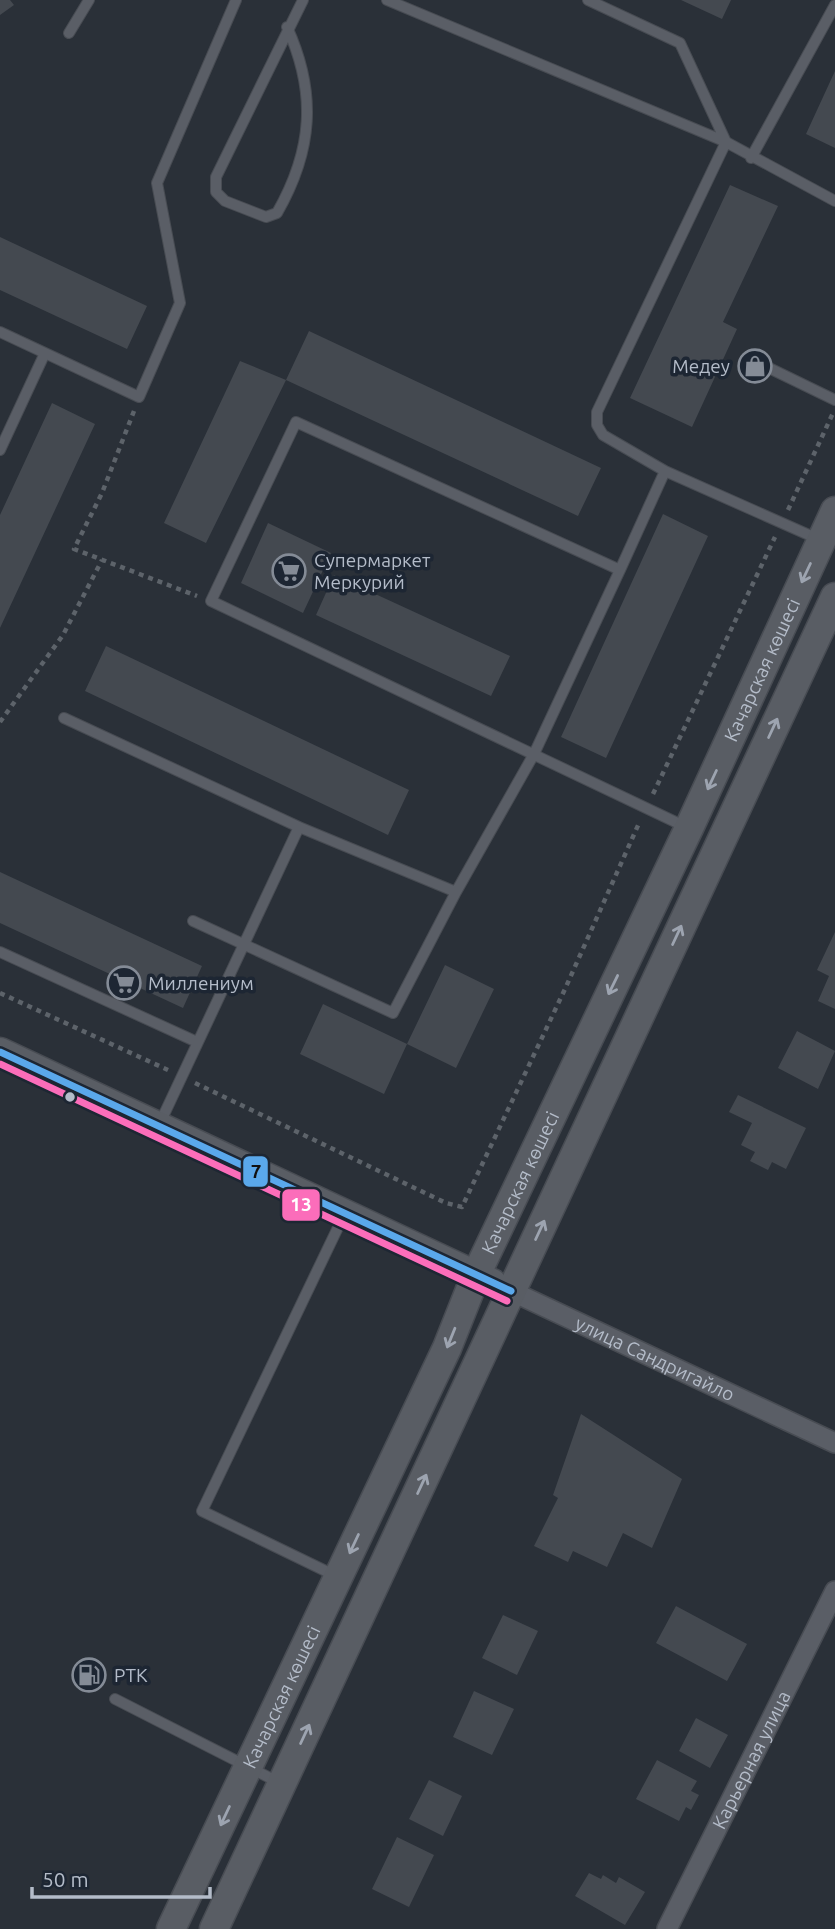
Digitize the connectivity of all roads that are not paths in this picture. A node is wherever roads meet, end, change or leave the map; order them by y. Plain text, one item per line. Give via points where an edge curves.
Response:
1 (89, 0) edge
2 (236, 0) edge
3 (303, 0) edge
4 (387, 0) edge
5 (588, 0) edge
6 (835, 5) edge
7 (288, 27) junction
8 (69, 33) dead end
9 (726, 142) junction
10 (751, 158) junction
11 (835, 201) edge
12 (0, 332) edge
13 (46, 353) junction
14 (767, 367) dead end
15 (835, 400) edge
16 (0, 450) edge
17 (665, 471) junction
18 (835, 511) edge
19 (821, 541) junction
20 (620, 570) junction
21 (835, 597) edge
22 (64, 718) dead end
23 (534, 754) junction
24 (299, 827) junction
25 (689, 828) junction
26 (456, 892) junction
27 (193, 921) dead end
28 (244, 946) junction
29 (0, 952) edge
30 (592, 1029) junction
31 (197, 1042) junction
32 (626, 1045) junction
33 (0, 1052) edge
34 (158, 1127) junction
35 (345, 1214) junction
36 (476, 1275) junction
37 (511, 1292) junction
38 (835, 1443) edge
39 (338, 1577) junction
40 (835, 1591) edge
41 (115, 1699) dead end
42 (248, 1766) junction
43 (282, 1784) junction
44 (171, 1929) edge
45 (214, 1929) edge
46 (667, 1929) edge

1 - 8 lane
2 - 13 lane via 157,183 180,303 139,397
3 - 7 lane
4 - 9 lane
5 - 9 lane via 680,43
6 - 10 lane
7 - 7 lane via 216,177 216,192 225,201 266,217 277,213 305,152 307,88
9 - 10 lane
9 - 17 lane via 597,412 603,435
10 - 11 lane
12 - 13 lane
13 - 16 lane
14 - 15 lane
17 - 19 lane
17 - 20 lane
18 - 19 main road, Качарская көшесі
19 -> 25 main road, Качарская көшесі
20 - 23 lane
20 - 23 lane via 296,422 211,601
32 -> 21 main road, Качарская көшесі
22 - 24 lane
23 - 25 lane
23 - 26 lane
24 - 26 lane
24 - 28 lane
25 -> 30 main road, Качарская көшесі
26 - 28 lane via 393,1013
27 - 28 lane
28 - 31 lane
29 - 31 lane
30 - 32 street
30 - 36 main road, Качарская көшесі
31 - 34 lane
37 -> 32 main road, Качарская көшесі
33 - 34 main road, улица Сандригайло
34 - 35 main road, улица Сандригайло
35 - 36 main road, улица Сандригайло
35 - 39 lane via 202,1511
36 - 37 main road, улица Сандригайло
36 -> 39 main road, Качарская көшесі via 447,1348
37 - 38 street, улица Сандригайло
43 -> 37 main road, Качарская көшесі
39 - 42 main road, Качарская көшесі
40 - 46 street, Карьерная улица
41 - 42 lane
42 - 43 lane
42 -> 44 main road, Качарская көшесі
43 - 45 main road, Качарская көшесі

